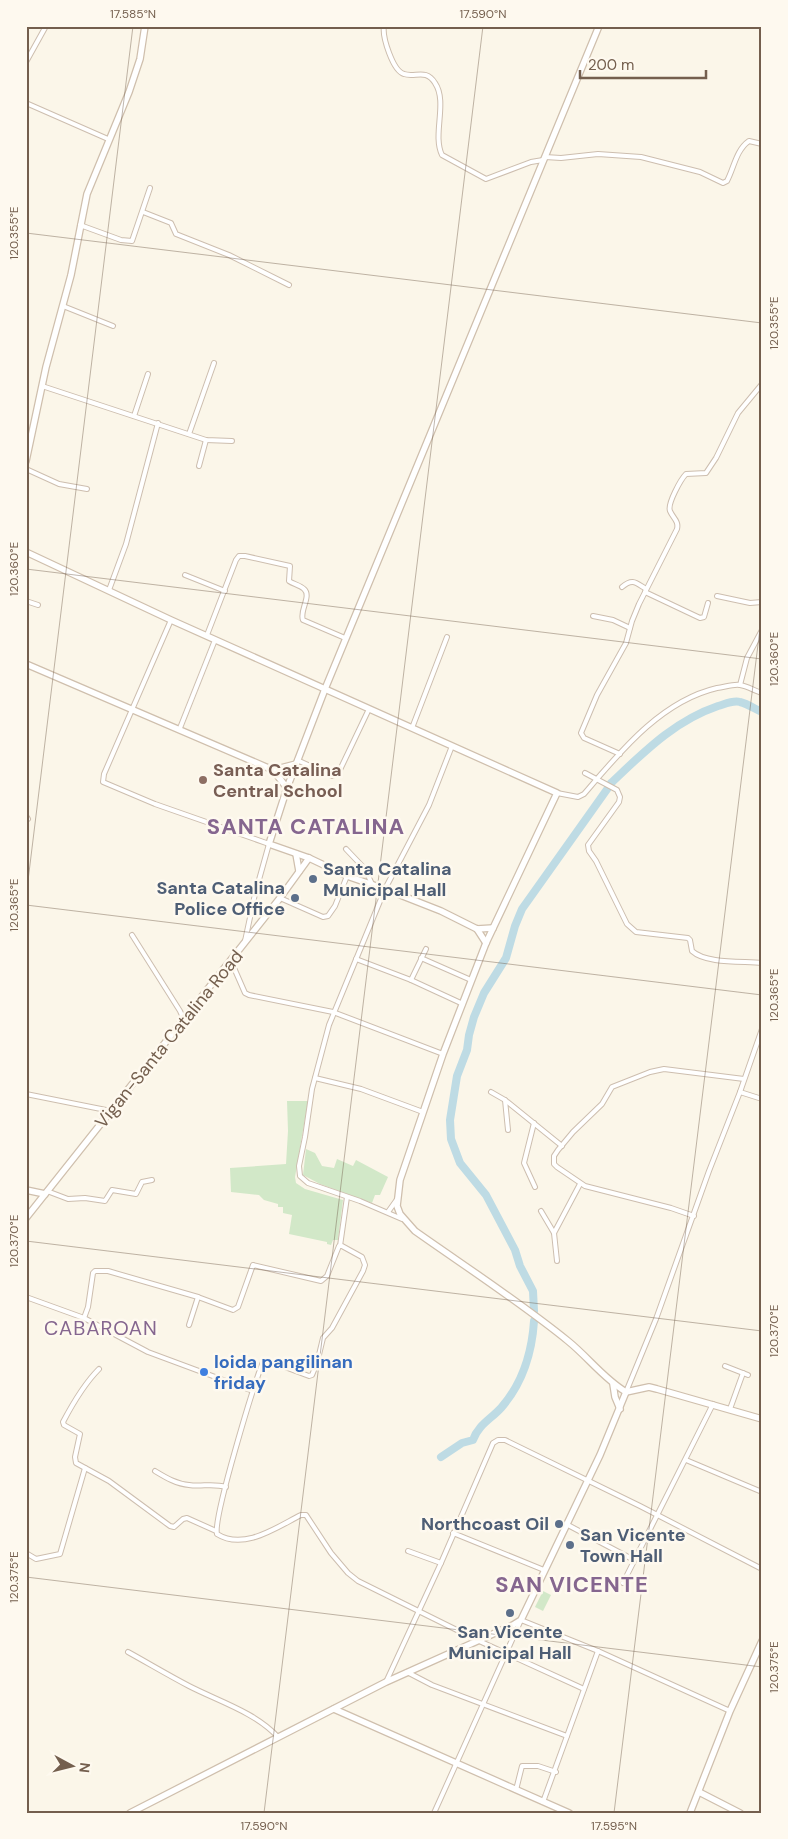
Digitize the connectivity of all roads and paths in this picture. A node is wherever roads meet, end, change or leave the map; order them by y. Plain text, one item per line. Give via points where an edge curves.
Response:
1 (46, 26) edge
2 (146, 26) edge
3 (384, 26) edge
4 (599, 26) edge
5 (26, 62) edge
6 (26, 103) edge
7 (108, 138) junction
8 (762, 144) edge
9 (544, 158) junction
10 (150, 188) dead end
11 (143, 212) junction
12 (80, 225) junction
13 (289, 285) dead end
14 (63, 306) junction
15 (113, 326) dead end
16 (214, 363) dead end
17 (148, 374) dead end
18 (762, 384) edge
19 (42, 386) junction
20 (134, 416) junction
21 (158, 423) junction
22 (26, 426) edge
23 (33, 428) junction
24 (190, 434) junction
25 (206, 440) junction
26 (232, 441) dead end
27 (26, 461) edge
28 (199, 466) dead end
29 (26, 469) edge
30 (87, 489) dead end
31 (26, 552) edge
32 (185, 575) dead end
33 (622, 587) dead end
34 (109, 590) junction
35 (225, 590) junction
36 (646, 591) junction
37 (717, 596) dead end
38 (26, 601) edge
39 (762, 602) edge
40 (708, 603) dead end
41 (38, 605) dead end
42 (593, 616) dead end
43 (171, 620) junction
44 (630, 628) junction
45 (762, 630) edge
46 (207, 635) junction
47 (447, 637) dead end
48 (346, 638) junction
49 (216, 640) junction
50 (26, 664) edge
51 (740, 685) junction
52 (325, 689) junction
53 (762, 694) edge
54 (132, 709) junction
55 (369, 709) junction
56 (180, 728) junction
57 (412, 728) junction
58 (452, 746) junction
59 (620, 754) junction
60 (297, 762) junction
61 (273, 770) junction
62 (585, 773) dead end
63 (597, 779) junction
64 (287, 788) junction
65 (557, 793) junction
66 (269, 844) junction
67 (346, 849) dead end
68 (296, 854) junction
69 (308, 858) junction
70 (299, 871) junction
71 (347, 876) junction
72 (372, 884) junction
73 (386, 889) junction
74 (280, 898) junction
75 (477, 928) junction
76 (493, 928) junction
77 (132, 935) dead end
78 (486, 943) junction
79 (244, 944) junction
80 (426, 949) dead end
81 (356, 958) junction
82 (421, 958) junction
83 (230, 961) junction
84 (762, 963) edge
85 (411, 980) junction
86 (471, 980) junction
87 (463, 1004) junction
88 (334, 1012) junction
89 (184, 1020) junction
90 (762, 1029) edge
91 (443, 1054) junction
92 (315, 1078) junction
93 (744, 1079) junction
94 (491, 1092) dead end
95 (740, 1092) junction
96 (26, 1094) edge
97 (762, 1098) edge
98 (505, 1100) junction
99 (111, 1111) junction
100 (424, 1112) junction
101 (534, 1123) junction
102 (508, 1130) dead end
103 (562, 1146) junction
104 (152, 1180) dead end
105 (580, 1184) junction
106 (535, 1187) dead end
107 (26, 1190) edge
108 (46, 1193) junction
109 (347, 1197) junction
110 (398, 1198) junction
111 (541, 1210) dead end
112 (388, 1212) junction
113 (694, 1216) junction
114 (26, 1218) edge
115 (404, 1220) junction
116 (554, 1233) junction
117 (340, 1246) junction
118 (557, 1261) dead end
119 (26, 1297) edge
120 (198, 1297) junction
121 (84, 1318) junction
122 (189, 1325) dead end
123 (725, 1366) dead end
124 (99, 1369) dead end
125 (743, 1373) junction
126 (748, 1374) dead end
127 (613, 1384) junction
128 (253, 1391) junction
129 (626, 1392) junction
130 (713, 1404) junction
131 (620, 1409) junction
132 (730, 1409) junction
133 (762, 1419) edge
134 (686, 1460) junction
135 (85, 1468) junction
136 (154, 1471) dead end
137 (587, 1480) junction
138 (226, 1487) junction
139 (762, 1492) edge
140 (657, 1516) junction
141 (566, 1524) junction
142 (216, 1531) junction
143 (453, 1533) junction
144 (408, 1551) dead end
145 (26, 1553) edge
146 (634, 1560) junction
147 (441, 1563) junction
148 (762, 1569) edge
149 (544, 1570) junction
150 (623, 1583) dead end
151 (419, 1610) junction
152 (520, 1620) junction
153 (477, 1640) junction
154 (762, 1641) edge
155 (598, 1651) junction
156 (128, 1652) dead end
157 (507, 1654) junction
158 (407, 1672) junction
159 (386, 1682) junction
160 (584, 1689) junction
161 (482, 1704) junction
162 (334, 1709) junction
163 (730, 1711) junction
164 (566, 1736) junction
165 (278, 1737) junction
166 (456, 1764) junction
167 (556, 1772) junction
168 (516, 1790) junction
169 (699, 1792) junction
170 (543, 1802) junction
171 (130, 1813) edge
172 (434, 1813) edge
173 (569, 1813) edge
174 (690, 1813) edge
175 (740, 1813) edge

1 - 5 street
2 - 7 street via 129,92
3 - 9 street via 388,52 400,72 424,74 437,85 442,155 486,179
4 - 9 street
6 - 7 street
7 - 12 street via 90,182
8 - 9 street via 746,142 726,182 641,157 598,154
9 - 48 street
10 - 11 street
11 - 12 street via 132,241
11 - 13 street via 172,224 176,234 229,255
12 - 14 street
14 - 15 street
14 - 19 street
16 - 24 street
17 - 20 street
18 - 36 street via 738,413 706,473 686,474 682,478 669,506 678,529
19 - 20 street
19 - 23 street
20 - 21 street
21 - 24 street
21 - 34 street via 126,544
22 - 23 street
23 - 27 street
24 - 25 street
25 - 26 street
25 - 28 street
29 - 30 street via 58,484
31 - 34 street
32 - 35 street
33 - 36 street via 632,581
34 - 43 street
35 - 46 street
35 - 48 street via 240,556 290,566 289,581 306,592 301,614 303,620
36 - 40 street via 700,618 704,617
36 - 44 street
37 - 39 street via 750,603
38 - 41 street
42 - 44 street
43 - 46 street
43 - 54 street
44 - 59 street via 626,643 597,695 581,733 584,738
45 - 51 street via 748,654
46 - 49 street
47 - 57 street
48 - 52 street
49 - 52 street
49 - 56 street
50 - 54 street
51 - 53 street
51 - 59 street via 693,696 648,726
52 - 55 street
52 - 60 street
54 - 56 street
54 - 66 street via 103,782
55 - 57 street
55 - 60 street via 338,774 332,776
56 - 61 street
57 - 58 street
58 - 65 street
58 - 73 street via 429,805
59 - 63 street
60 - 61 street
60 - 64 street
61 - 64 street
62 - 63 street
63 - 65 street via 578,797
63 - 84 street via 617,790 620,797 588,848 627,924 636,932 688,938 692,951 698,955
64 - 66 street
65 - 76 street
66 - 68 street
66 - 79 street
67 - 72 street via 365,869
68 - 69 street
68 - 70 street
69 - 70 street, Vigan-Santa Catalina Road
69 - 71 street
70 - 74 street, Vigan-Santa Catalina Road
71 - 72 street
71 - 74 street via 328,916
72 - 73 street
73 - 75 street
73 - 81 street
74 - 79 street, Vigan-Santa Catalina Road
75 - 76 street
75 - 78 street
76 - 78 street
77 - 89 street
78 - 86 street
79 - 83 street, Vigan-Santa Catalina Road
80 - 82 street
81 - 85 street
81 - 88 street
82 - 85 street
82 - 86 street
83 - 88 street via 245,993 249,995
83 - 89 street, Vigan-Santa Catalina Road
85 - 87 street
86 - 87 street
87 - 91 street
88 - 91 street
88 - 92 street
89 - 99 street, Vigan-Santa Catalina Road
90 - 93 street
91 - 100 street
92 - 100 street via 361,1089
92 - 109 street via 299,1172 308,1183
93 - 95 street
93 - 103 street via 672,1070 650,1072 610,1088 602,1104
94 - 98 street
95 - 97 street
95 - 113 street
96 - 99 street
98 - 101 street
98 - 102 street
99 - 108 street, Vigan-Santa Catalina Road
100 - 110 street via 400,1180
101 - 103 street
101 - 106 street via 524,1163
103 - 105 street via 554,1156 554,1164
104 - 108 street via 142,1182 136,1194 112,1190 105,1201 68,1199
105 - 113 street
105 - 116 street
107 - 108 street
108 - 114 street, Vigan-Santa Catalina Road
109 - 112 street
109 - 117 street
110 - 112 street
110 - 115 street
111 - 116 street
112 - 115 street
113 - 129 street
115 - 127 street via 569,1342
116 - 118 street
117 - 120 street via 323,1280 253,1265 235,1309
117 - 128 street via 362,1257 365,1265 332,1328 323,1338 312,1375 265,1362
119 - 121 street
120 - 121 street via 108,1271 95,1271
120 - 122 street
121 - 128 street via 148,1352
123 - 125 street
124 - 135 street via 63,1422 80,1434 75,1461
125 - 126 street
125 - 132 street
127 - 129 street
127 - 131 street
128 - 138 street
129 - 130 street via 652,1388
129 - 131 street
130 - 132 street
130 - 134 street
131 - 137 street
132 - 133 street
134 - 139 street
134 - 140 street
135 - 142 street via 109,1481 170,1526 174,1527 187,1518
135 - 145 street via 60,1554 36,1559
136 - 138 street via 186,1485
137 - 140 street
137 - 141 street
137 - 143 street via 505,1440 498,1440 493,1443
138 - 142 street
140 - 146 street
140 - 148 street
141 - 146 street
141 - 149 street
142 - 151 street via 225,1538 249,1540 306,1515 348,1573 373,1589
143 - 147 street
143 - 149 street
144 - 147 street
146 - 150 street
147 - 151 street
149 - 152 street
151 - 153 street
151 - 159 street
152 - 153 street
152 - 155 street
152 - 157 street
153 - 157 street
153 - 158 street
154 - 163 street
155 - 160 street
155 - 163 street
156 - 165 street via 258,1721
157 - 160 street
157 - 161 street
158 - 159 street
158 - 161 street
159 - 162 street
160 - 164 street
161 - 164 street
161 - 166 street
162 - 165 street
162 - 166 street
163 - 169 street
164 - 167 street
165 - 171 street
166 - 168 street
166 - 172 street
167 - 168 street via 524,1765
167 - 170 street
168 - 170 street
169 - 174 street
169 - 175 street
170 - 173 street

